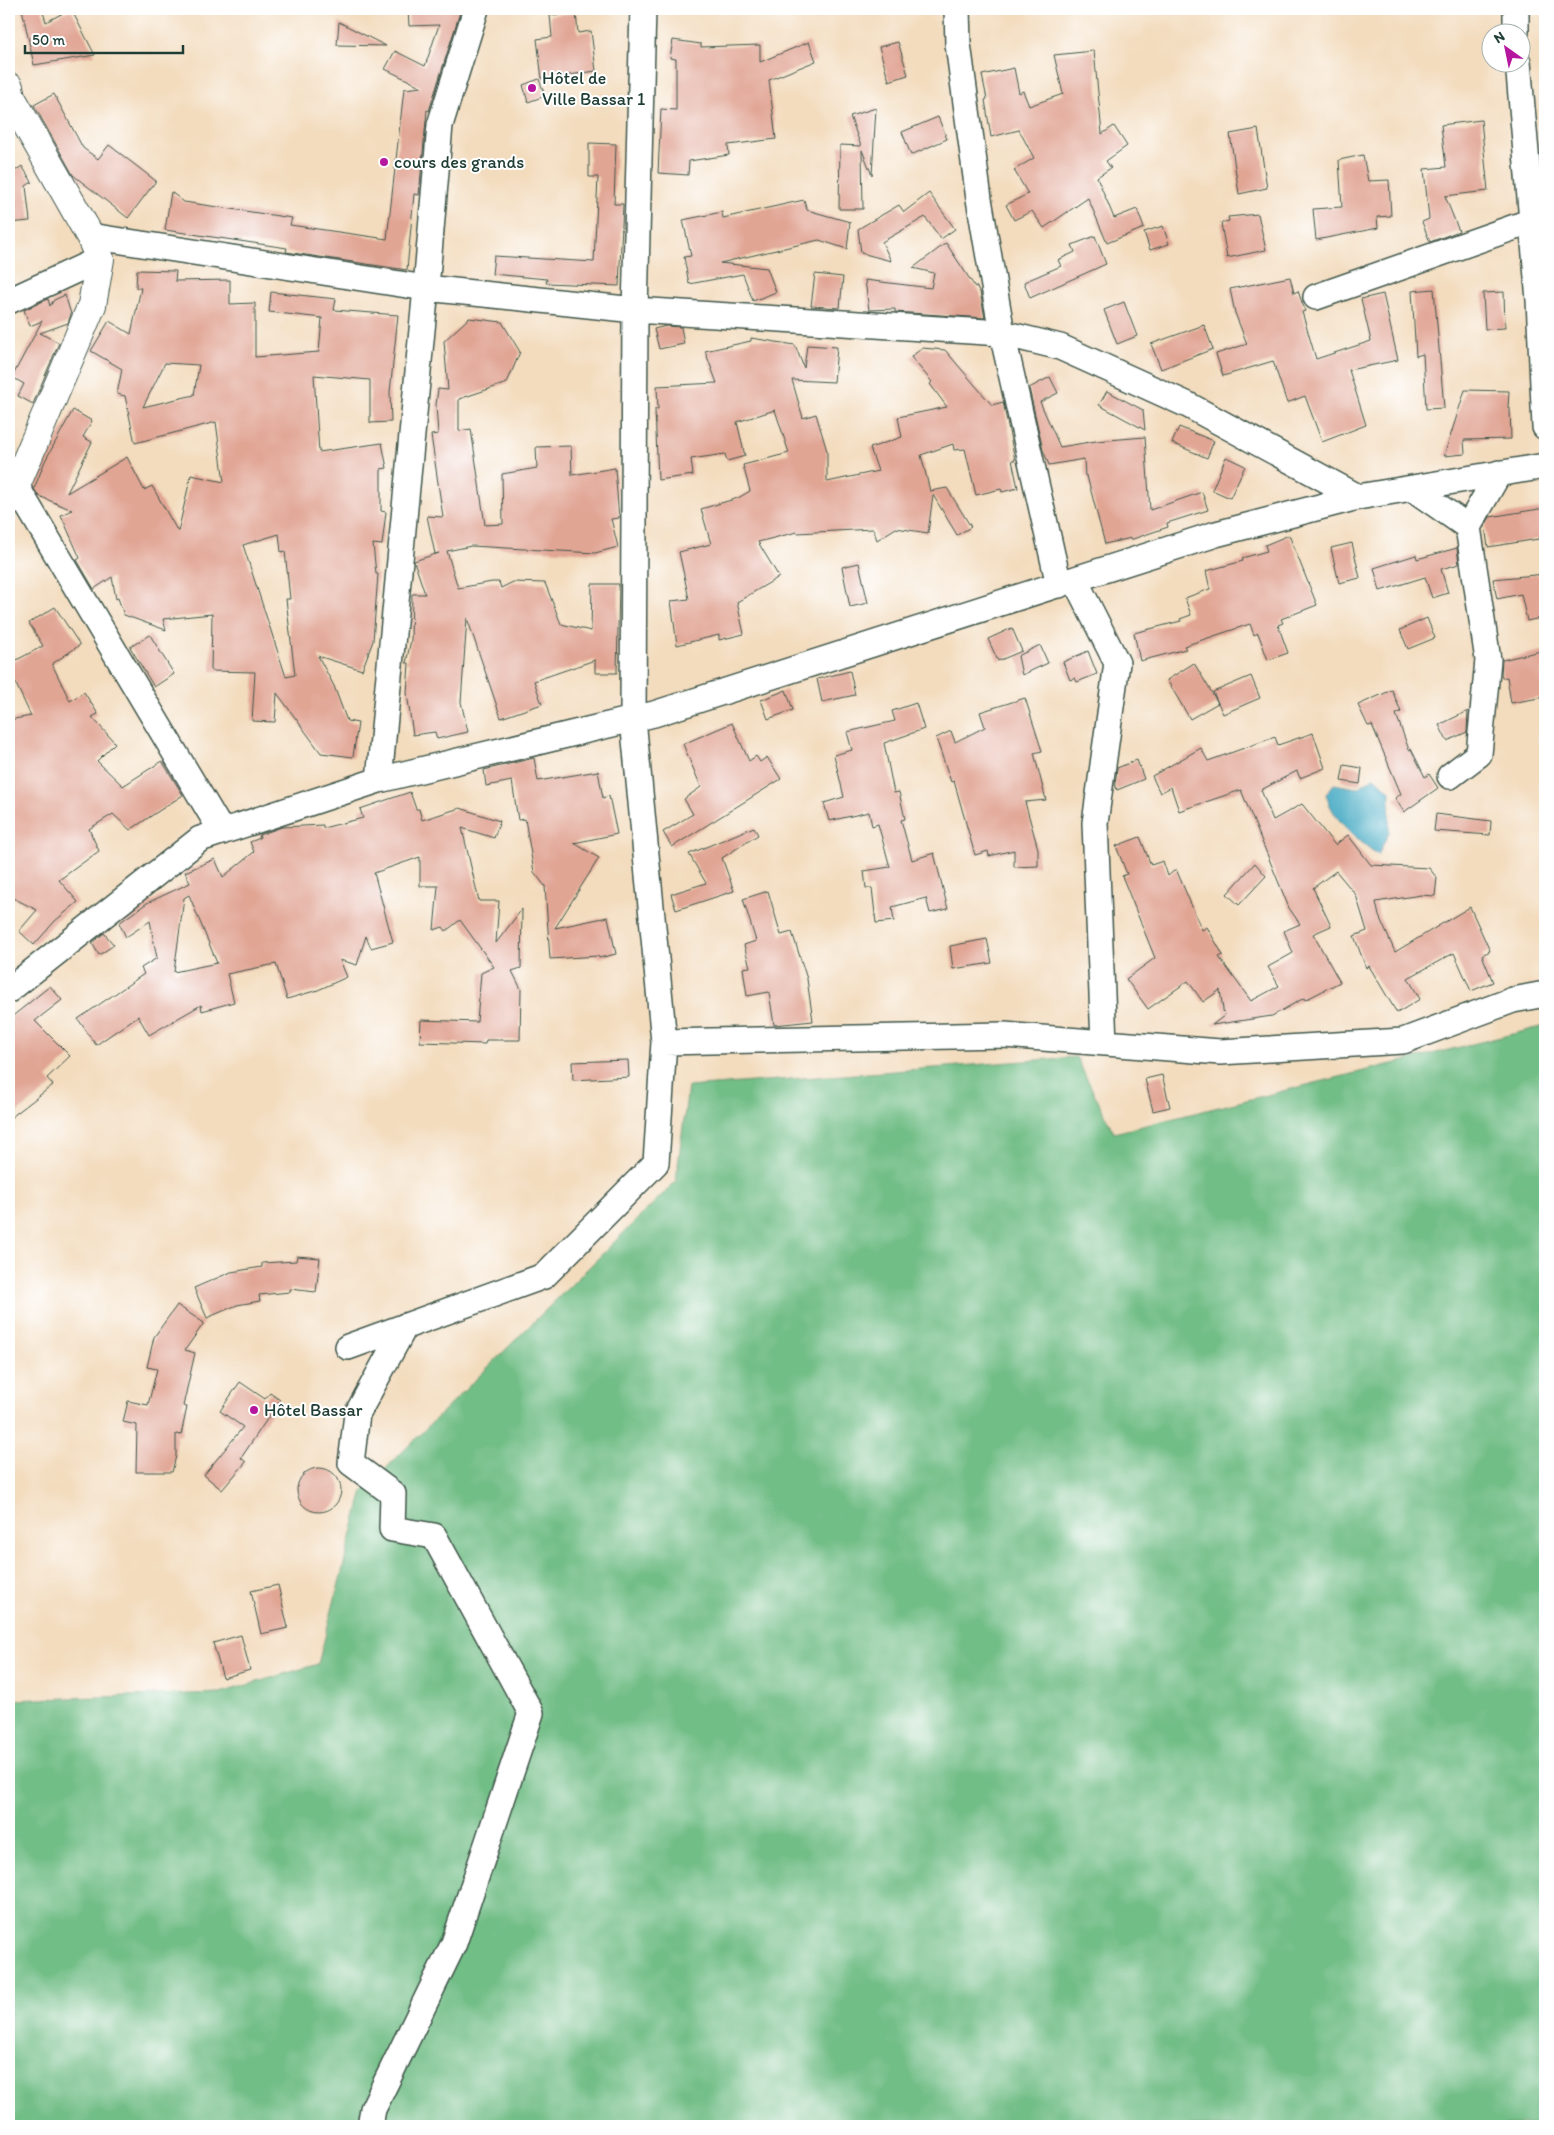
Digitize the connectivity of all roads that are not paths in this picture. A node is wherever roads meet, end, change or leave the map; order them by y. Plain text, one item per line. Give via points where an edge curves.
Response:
1 (476, 9) edge
2 (643, 9) edge
3 (957, 9) edge
4 (1516, 9) edge
5 (1516, 22) edge
6 (1519, 72) edge
7 (10, 94) edge
8 (1532, 221) junction
9 (95, 248) junction
10 (426, 288) junction
11 (1316, 297) dead end
12 (9, 301) edge
13 (635, 310) junction
14 (1002, 333) junction
15 (1545, 427) edge
16 (1545, 466) edge
17 (1500, 474) junction
18 (11, 488) edge
19 (1412, 488) junction
20 (1358, 497) junction
21 (1468, 527) junction
22 (1068, 582) junction
23 (633, 719) junction
24 (1450, 776) dead end
25 (379, 780) junction
26 (222, 832) junction
27 (9, 990) edge
28 (1545, 994) edge
29 (664, 1042) junction
30 (1104, 1043) junction
31 (405, 1326) junction
32 (348, 1347) dead end
33 (370, 2126) edge

1 - 10 street via 440,125
2 - 13 street
3 - 14 street via 964,92
4 - 5 street
6 - 8 street
7 - 9 street
8 - 11 street
8 - 15 street
9 - 10 street
9 - 12 street
9 - 18 street via 92,305
10 - 13 street
10 - 25 street
13 - 14 street
13 - 23 street
14 - 20 street via 1060,347 1188,405
14 - 22 street
16 - 17 street
17 - 19 street
17 - 21 street
18 - 26 street
19 - 20 street
19 - 21 street
20 - 22 street via 1216,534
21 - 24 street via 1488,660 1479,754
22 - 23 street
22 - 30 street via 1117,662 1095,823
23 - 25 street
23 - 29 street
25 - 26 street
26 - 27 street via 200,839
28 - 30 street via 1513,1000 1403,1041 1220,1052
29 - 30 street via 1004,1035
29 - 31 street via 656,1163 544,1276
31 - 32 street
31 - 33 street via 357,1414 351,1463 393,1494 392,1529 434,1536 531,1713 454,1943 373,2109

